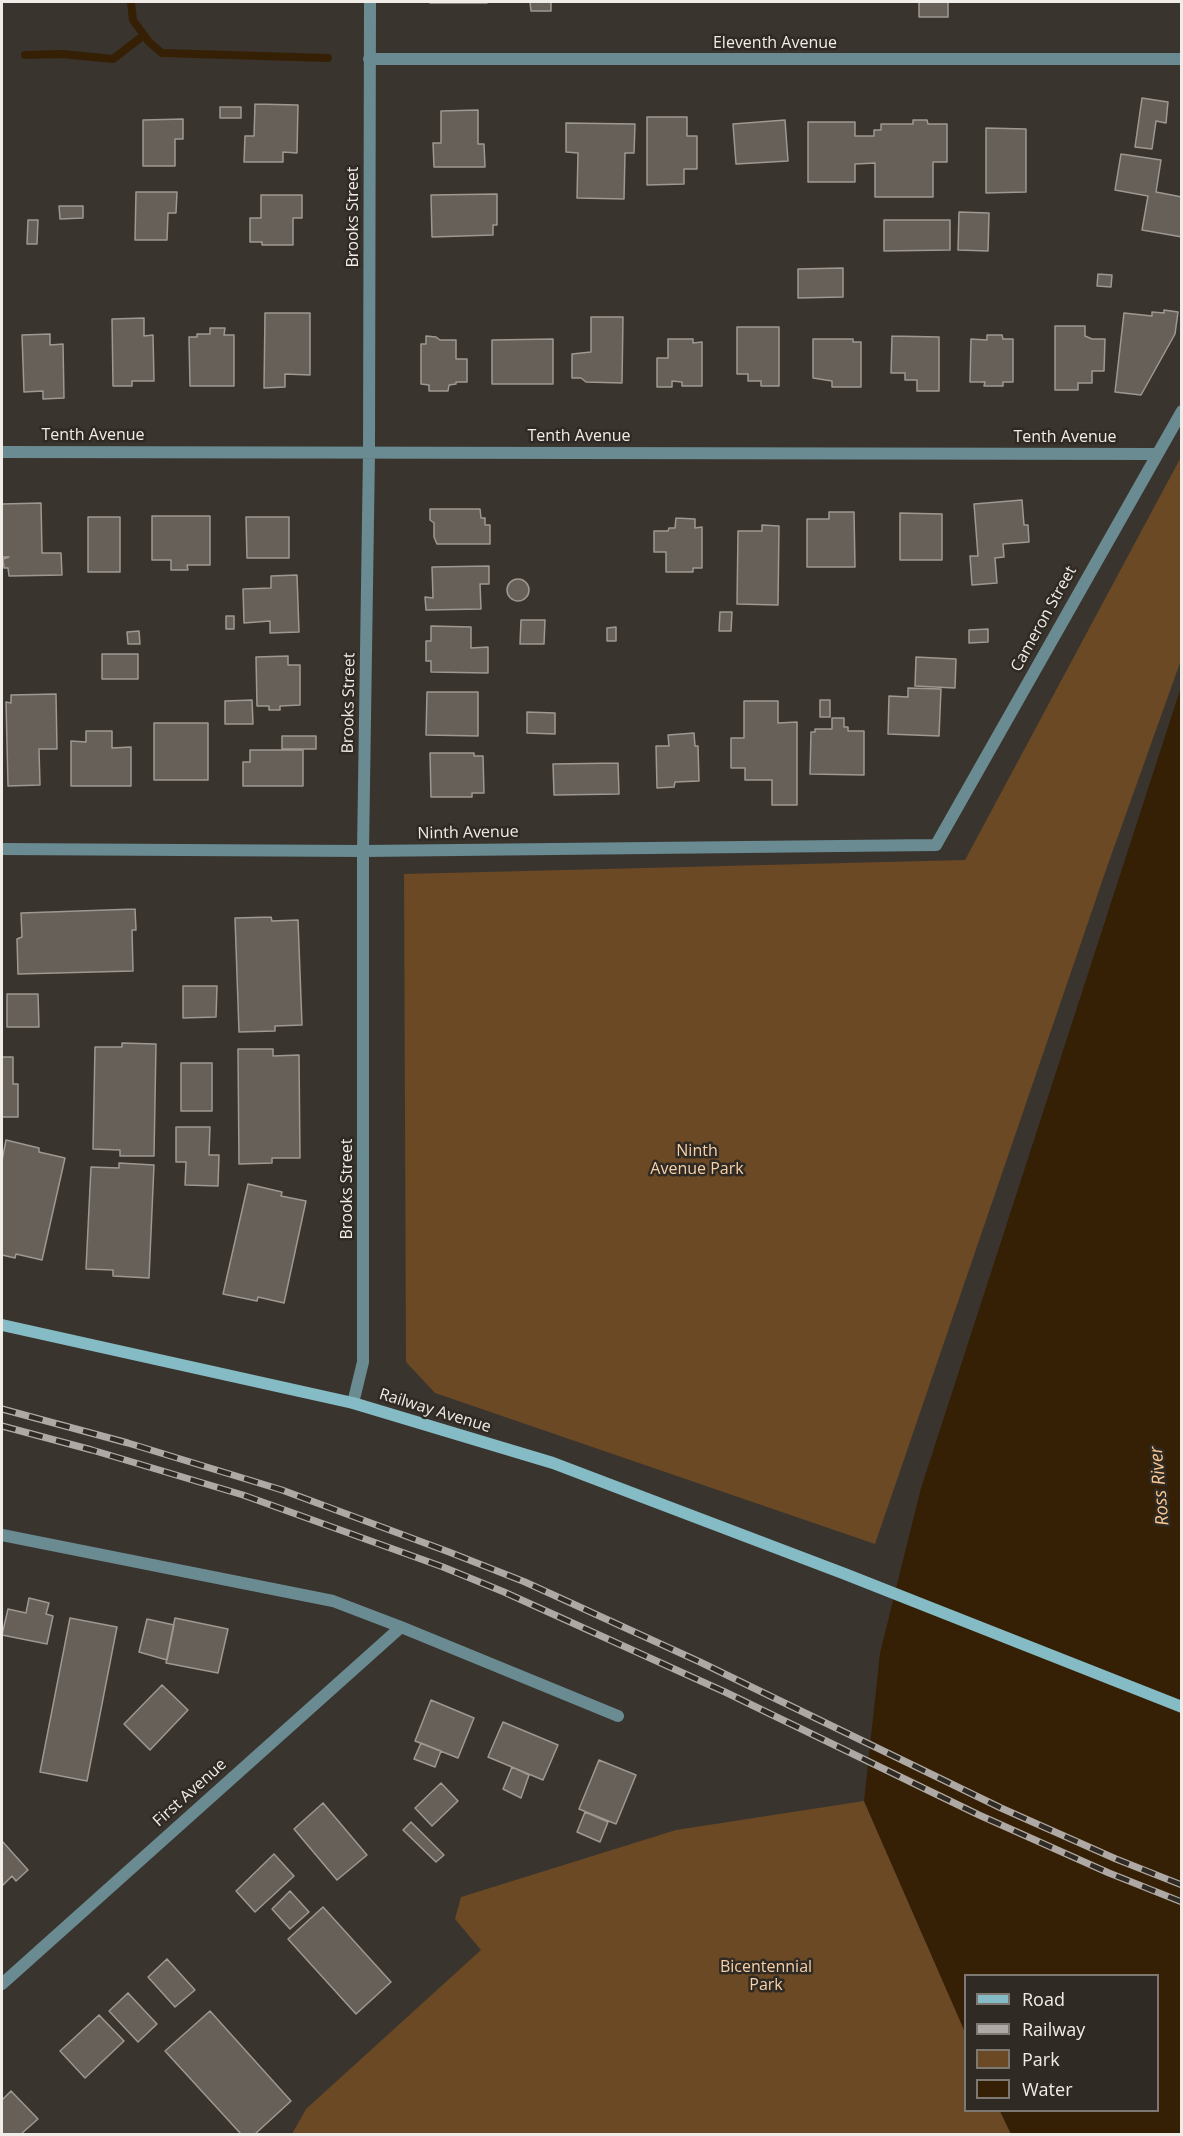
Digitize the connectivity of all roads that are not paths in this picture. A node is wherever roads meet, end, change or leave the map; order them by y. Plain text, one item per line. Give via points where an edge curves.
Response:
1 (370, 2) edge
2 (369, 59) junction
3 (1182, 59) edge
4 (1182, 411) edge
5 (2, 452) edge
6 (369, 453) junction
7 (1156, 454) junction
8 (936, 845) joint
9 (2, 849) edge
10 (363, 851) junction
11 (2, 1325) edge
12 (353, 1403) junction
13 (2, 1535) edge
14 (401, 1627) junction
15 (1182, 1707) edge
16 (618, 1716) dead end
17 (2, 1984) edge

1 - 2 street, Brooks Street
2 - 3 street, Eleventh Avenue
2 - 6 street, Brooks Street
4 - 7 street, Cameron Street
5 - 6 street, Tenth Avenue
6 - 7 street, Tenth Avenue
6 - 10 street, Brooks Street
7 - 8 street, Cameron Street
8 - 10 street, Ninth Avenue
9 - 10 street, Ninth Avenue
10 - 12 street, Brooks Street via 363,1362
11 - 12 main road, Railway Avenue
12 - 15 main road, Railway Avenue via 553,1463
13 - 14 street via 333,1601
14 - 16 street
14 - 17 street, First Avenue

